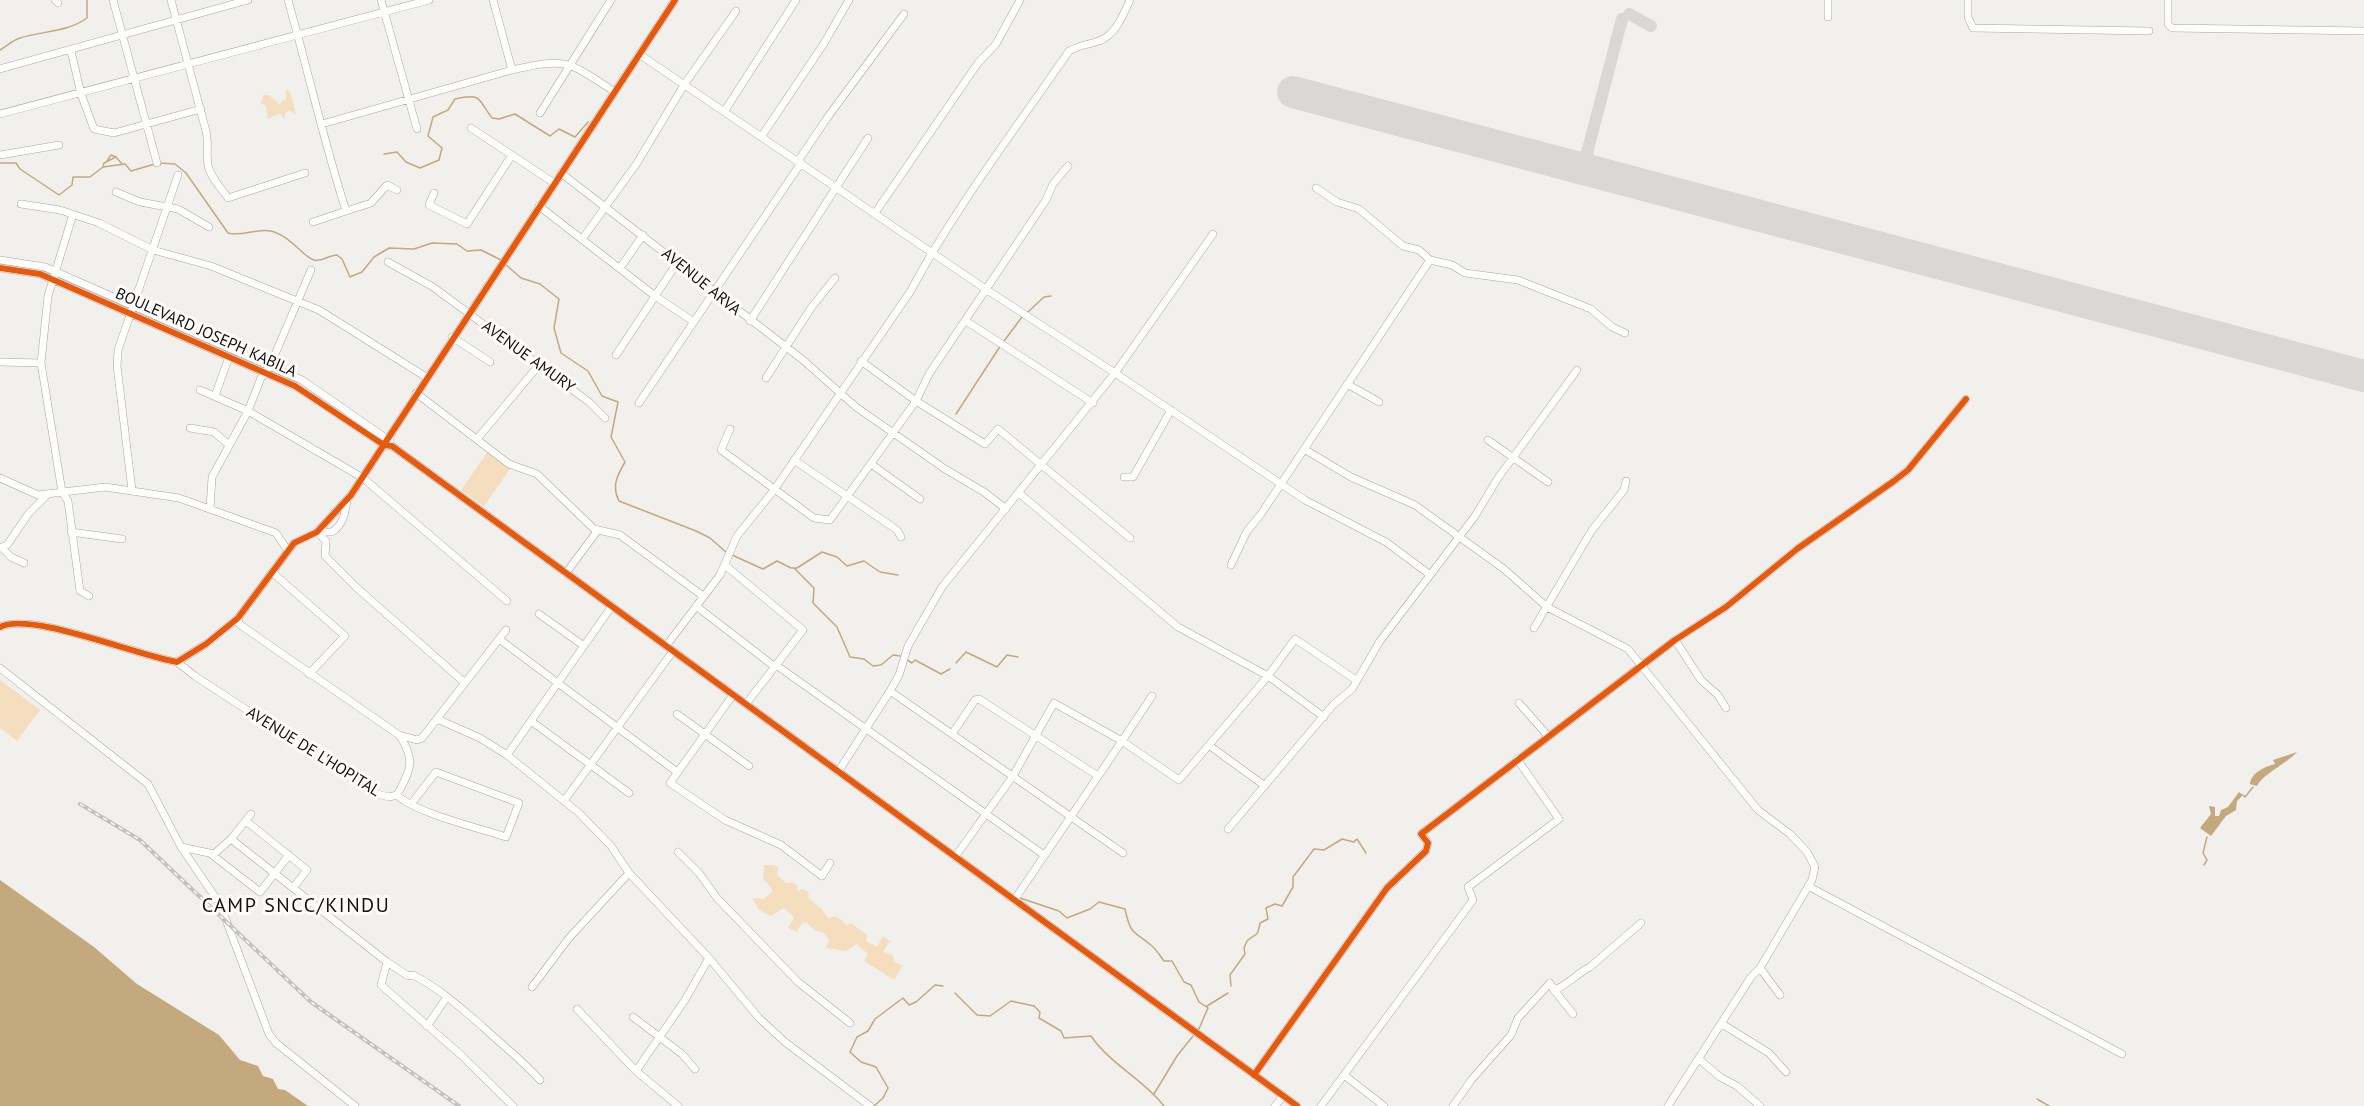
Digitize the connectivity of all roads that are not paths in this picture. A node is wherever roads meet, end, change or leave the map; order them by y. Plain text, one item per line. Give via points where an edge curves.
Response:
1 (113, 0) edge
2 (171, 0) edge
3 (248, 0) edge
4 (288, 0) edge
5 (381, 0) edge
6 (429, 0) edge
7 (492, 0) edge
8 (611, 0) edge
9 (675, 0) edge
10 (796, 0) edge
11 (849, 0) edge
12 (1020, 0) edge
13 (1130, 0) edge
14 (1828, 0) edge
15 (1968, 0) edge
16 (2168, 0) edge
17 (230, 2) edge
18 (736, 11) dead end
19 (384, 12) junction
20 (904, 14) dead end
21 (1828, 17) dead end
22 (176, 20) junction
23 (2149, 31) dead end
24 (2364, 32) edge
25 (123, 35) junction
26 (298, 36) junction
27 (71, 51) junction
28 (639, 54) junction
29 (569, 63) junction
30 (188, 64) junction
31 (0, 69) edge
32 (513, 70) junction
33 (134, 79) junction
34 (684, 85) junction
35 (615, 92) junction
36 (81, 94) junction
37 (408, 98) junction
38 (201, 109) junction
39 (724, 112) junction
40 (540, 113) dead end
41 (0, 114) edge
42 (147, 124) junction
43 (322, 124) junction
44 (471, 128) dead end
45 (417, 129) dead end
46 (762, 137) junction
47 (868, 138) dead end
48 (59, 145) dead end
49 (0, 155) edge
50 (512, 155) junction
51 (800, 162) junction
52 (157, 164) dead end
53 (1068, 166) dead end
54 (304, 173) dead end
55 (561, 173) junction
56 (178, 175) dead end
57 (554, 183) junction
58 (838, 188) junction
59 (1316, 188) dead end
60 (397, 190) dead end
61 (116, 192) dead end
62 (434, 193) dead end
63 (21, 204) dead end
64 (168, 206) junction
65 (539, 206) junction
66 (606, 207) junction
67 (346, 211) junction
68 (875, 213) junction
69 (73, 214) junction
70 (313, 222) dead end
71 (209, 227) dead end
72 (1213, 234) dead end
73 (643, 236) junction
74 (583, 238) junction
75 (153, 250) junction
76 (933, 252) junction
77 (0, 260) edge
78 (1430, 260) junction
79 (388, 262) dead end
80 (677, 263) junction
81 (0, 268) edge
82 (620, 268) junction
83 (311, 270) dead end
84 (54, 271) junction
85 (835, 278) dead end
86 (52, 279) junction
87 (987, 290) junction
88 (714, 292) junction
89 (656, 296) junction
90 (299, 303) junction
91 (132, 305) junction
92 (129, 313) junction
93 (468, 313) junction
94 (141, 318) junction
95 (750, 321) junction
96 (966, 321) junction
97 (694, 322) junction
98 (124, 327) junction
99 (1625, 333) dead end
100 (453, 337) junction
101 (786, 348) junction
102 (616, 355) dead end
103 (229, 357) junction
104 (861, 361) junction
105 (0, 362) edge
106 (490, 362) dead end
107 (41, 363) junction
108 (539, 365) junction
109 (270, 366) junction
110 (1577, 370) dead end
111 (265, 373) junction
112 (1115, 373) junction
113 (426, 377) junction
114 (766, 378) dead end
115 (1347, 384) junction
116 (200, 390) dead end
117 (416, 393) junction
118 (839, 393) junction
119 (215, 396) junction
120 (1965, 399) dead end
121 (916, 401) junction
122 (1379, 402) dead end
123 (639, 403) dead end
124 (1093, 403) junction
125 (1171, 410) junction
126 (248, 411) junction
127 (605, 418) dead end
128 (190, 428) dead end
129 (730, 429) dead end
130 (893, 433) junction
131 (477, 439) junction
132 (1488, 440) dead end
133 (388, 443) junction
134 (229, 445) junction
135 (1305, 449) junction
136 (1514, 458) junction
137 (794, 460) junction
138 (871, 464) junction
139 (1042, 465) junction
140 (1124, 477) dead end
141 (0, 478) edge
142 (363, 478) junction
143 (1626, 481) dead end
144 (1548, 482) dead end
145 (1282, 483) junction
146 (132, 490) junction
147 (774, 490) junction
148 (62, 492) junction
149 (1019, 493) junction
150 (48, 494) junction
151 (848, 496) junction
152 (920, 499) dead end
153 (347, 500) junction
154 (210, 509) junction
155 (1006, 509) junction
156 (598, 530) junction
157 (71, 532) junction
158 (317, 532) junction
159 (1459, 536) junction
160 (901, 537) dead end
161 (122, 538) dead end
162 (1130, 538) dead end
163 (2, 548) edge
164 (288, 551) junction
165 (727, 562) junction
166 (24, 563) dead end
167 (1231, 565) dead end
168 (273, 573) junction
169 (566, 573) junction
170 (1429, 574) junction
171 (89, 596) dead end
172 (703, 596) junction
173 (507, 601) dead end
174 (612, 606) junction
175 (696, 606) junction
176 (1547, 607) junction
177 (539, 614) dead end
178 (238, 618) junction
179 (0, 627) edge
180 (1534, 628) dead end
181 (506, 630) dead end
182 (499, 639) junction
183 (1675, 640) junction
184 (584, 646) junction
185 (666, 646) junction
186 (673, 651) junction
187 (177, 662) junction
188 (776, 666) junction
189 (1642, 666) junction
190 (0, 668) edge
191 (309, 674) junction
192 (1268, 676) junction
193 (1356, 680) junction
194 (465, 683) junction
195 (558, 683) junction
196 (890, 691) junction
197 (733, 695) junction
198 (1152, 696) dead end
199 (1519, 703) dead end
200 (746, 704) junction
201 (1726, 708) dead end
202 (677, 714) dead end
203 (1324, 717) junction
204 (437, 719) junction
205 (531, 722) junction
206 (617, 728) junction
207 (866, 729) junction
208 (705, 734) junction
209 (952, 734) junction
210 (399, 735) junction
211 (1548, 736) junction
212 (1035, 737) junction
213 (417, 740) junction
214 (1122, 741) junction
215 (1210, 746) junction
216 (410, 754) junction
217 (507, 754) junction
218 (1516, 759) junction
219 (590, 765) junction
220 (748, 766) dead end
221 (677, 772) junction
222 (838, 772) junction
223 (1012, 776) junction
224 (1098, 776) junction
225 (1265, 786) junction
226 (629, 793) dead end
227 (397, 795) junction
228 (564, 801) junction
229 (411, 804) junction
230 (251, 814) dead end
231 (986, 814) junction
232 (1070, 816) junction
233 (246, 821) junction
234 (1228, 829) dead end
235 (231, 839) junction
236 (181, 847) junction
237 (678, 852) dead end
238 (1123, 853) dead end
239 (212, 854) junction
240 (289, 855) junction
241 (1044, 855) junction
242 (955, 857) junction
243 (830, 863) dead end
244 (628, 873) junction
245 (275, 874) junction
246 (1808, 886) junction
247 (293, 888) junction
248 (1015, 899) junction
249 (1641, 922) dead end
250 (709, 957) junction
251 (387, 962) junction
252 (1760, 968) junction
253 (532, 987) dead end
254 (1554, 990) junction
255 (1780, 995) dead end
256 (447, 997) junction
257 (577, 1009) dead end
258 (1573, 1014) dead end
259 (633, 1017) dead end
260 (850, 1023) dead end
261 (1722, 1024) junction
262 (427, 1026) junction
263 (659, 1038) junction
264 (2122, 1054) dead end
265 (1699, 1059) junction
266 (695, 1069) dead end
267 (636, 1071) junction
268 (1786, 1072) dead end
269 (1254, 1075) junction
270 (1344, 1076) junction
271 (540, 1080) dead end
272 (1283, 1096) junction
273 (355, 1106) edge
274 (513, 1106) edge
275 (678, 1106) edge
276 (870, 1106) edge
277 (1275, 1106) edge
278 (1297, 1106) edge
279 (1321, 1106) edge
280 (1384, 1106) edge
281 (1453, 1106) edge
282 (1668, 1106) edge
283 (1760, 1106) edge

1 - 25 street
2 - 22 street
3 - 17 street
4 - 26 street
5 - 19 street
6 - 19 street
7 - 32 street
8 - 29 street
9 - 28 street
10 - 39 street
11 - 46 street
12 - 68 street via 996,44 978,63
13 - 76 street via 1111,33 1069,51
14 - 21 street
15 - 23 street via 1973,28
16 - 24 street via 2168,24 2172,28
17 - 22 street
18 - 34 street
19 - 26 street
19 - 37 street
20 - 51 street via 827,118
22 - 25 street
22 - 30 street
25 - 27 street
25 - 33 street
26 - 30 street
26 - 43 street
27 - 31 street
27 - 36 street
28 - 34 street
28 - 35 street
29 - 32 street via 545,62
29 - 35 street
29 - 40 street
30 - 33 street
30 - 38 street
32 - 37 street
33 - 36 street
33 - 42 street
34 - 39 street
34 - 66 street
35 - 55 street
36 - 41 street
36 - 42 street via 94,129 114,133
37 - 43 street
37 - 45 street
38 - 42 street
38 - 54 street via 209,146 208,165 228,198
39 - 46 street
42 - 52 street
43 - 67 street via 329,161
44 - 50 street
46 - 51 street
47 - 58 street
48 - 49 street
50 - 57 street
50 - 62 street via 467,224 429,205
51 - 58 street
51 - 88 street
53 - 87 street
55 - 57 street
55 - 66 street, AVENUE ARVA
56 - 64 street
57 - 65 street
58 - 68 street
58 - 95 street
59 - 78 street via 1337,202 1359,208 1403,246 1419,250
60 - 67 street via 387,185 371,203
61 - 64 street via 140,202
63 - 69 street
64 - 71 street
64 - 75 street
65 - 74 street
65 - 93 street
66 - 73 street, AVENUE ARVA
66 - 74 street
67 - 70 street
68 - 76 street
69 - 75 street via 105,225
69 - 84 street
72 - 112 street
73 - 80 street, AVENUE ARVA
73 - 82 street
74 - 82 street
75 - 90 street via 212,266
75 - 91 street
76 - 87 street
76 - 104 street
77 - 84 street, BOULEVARD JOSEPH KABILA
78 - 99 street via 1465,273 1518,280 1591,309
78 - 115 street
79 - 93 street, AVENUE AMURY via 433,287
80 - 88 street, AVENUE ARVA
80 - 89 street
81 - 86 street, BOULEVARD JOSEPH KABILA
82 - 89 street
83 - 90 street
84 - 86 street
84 - 91 street, BOULEVARD JOSEPH KABILA
85 - 101 street
86 - 92 street, BOULEVARD JOSEPH KABILA
86 - 107 street
87 - 96 street
87 - 112 street
88 - 95 street, AVENUE ARVA
88 - 97 street
89 - 97 street
89 - 102 street
90 - 109 street
90 - 113 street via 325,313
91 - 92 street
91 - 109 street, BOULEVARD JOSEPH KABILA
92 - 94 street, BOULEVARD JOSEPH KABILA
92 - 98 street
93 - 100 street
93 - 108 street, AVENUE AMURY
94 - 98 street
94 - 103 street, BOULEVARD JOSEPH KABILA
95 - 101 street, AVENUE ARVA
96 - 121 street via 929,374
96 - 124 street
97 - 123 street
98 - 146 street via 117,366
100 - 106 street
100 - 113 street
101 - 114 street
101 - 118 street, AVENUE ARVA
103 - 111 street, BOULEVARD JOSEPH KABILA
103 - 119 street
104 - 118 street
104 - 121 street
105 - 107 street
107 - 148 street
108 - 127 street, AVENUE AMURY
108 - 131 street
109 - 111 street
109 - 133 street, BOULEVARD JOSEPH KABILA via 302,380
110 - 136 street
111 - 126 street
111 - 133 street, BOULEVARD JOSEPH KABILA
112 - 124 street
112 - 125 street
113 - 117 street
115 - 122 street
115 - 135 street
116 - 119 street
117 - 131 street
117 - 133 street
118 - 130 street, AVENUE ARVA
118 - 137 street
119 - 126 street
120 - 183 street via 1908,470
121 - 130 street
121 - 139 street via 985,444 998,429
124 - 139 street
125 - 140 street via 1133,477
125 - 145 street
126 - 134 street
126 - 142 street
128 - 134 street via 214,432
129 - 147 street via 721,450
130 - 138 street
130 - 155 street, AVENUE ARVA
131 - 156 street via 509,464 537,474
132 - 136 street
133 - 142 street
133 - 169 street
134 - 154 street via 212,477
135 - 145 street
135 - 159 street via 1351,477 1415,505
136 - 144 street
136 - 159 street
137 - 147 street
137 - 151 street
138 - 151 street
138 - 152 street
139 - 149 street
139 - 162 street
141 - 150 street via 28,492
142 - 153 street
142 - 173 street
143 - 176 street via 1624,490 1593,530
145 - 167 street via 1247,531
145 - 170 street via 1305,500 1386,542
146 - 148 street via 105,487
146 - 154 street via 179,498
147 - 151 street via 815,519 829,520
147 - 165 street via 747,522
148 - 150 street
148 - 157 street via 68,501
149 - 155 street
149 - 192 street via 1178,627
150 - 163 street
151 - 160 street via 897,530
153 - 158 street
153 - 158 street via 338,528
154 - 164 street via 276,533
155 - 196 street via 942,587 908,645
156 - 169 street
156 - 172 street via 620,535
157 - 161 street
157 - 171 street via 80,591
158 - 164 street via 294,543
158 - 194 street via 326,541 325,556
159 - 170 street
159 - 176 street
163 - 166 street
164 - 168 street
165 - 172 street
165 - 188 street via 803,629
168 - 178 street
168 - 191 street via 345,636
169 - 174 street
170 - 193 street
172 - 175 street
174 - 184 street
174 - 185 street
175 - 185 street
175 - 188 street
176 - 180 street
176 - 189 street via 1627,648
177 - 184 street
178 - 187 street
178 - 191 street via 239,624
179 - 187 street, AVENUE DE L'HOPITAL via 7,623 33,623
181 - 182 street, AVENUE DE L'HOPITAL
182 - 194 street, AVENUE DE L'HOPITAL
182 - 195 street
183 - 189 street
183 - 201 street via 1701,680
184 - 195 street
185 - 186 street
186 - 197 street
186 - 206 street
187 - 227 street, AVENUE DE L'HOPITAL via 374,793
188 - 200 street
188 - 207 street
189 - 211 street
189 - 246 street via 1758,810 1807,852 1815,867
190 - 236 street via 144,780
191 - 210 street
192 - 193 street via 1294,639
192 - 203 street
192 - 215 street
193 - 203 street via 1351,691
194 - 204 street, AVENUE DE L'HOPITAL
195 - 205 street
195 - 206 street
196 - 207 street
196 - 209 street
197 - 200 street
197 - 208 street
198 - 214 street
199 - 211 street
200 - 222 street
202 - 208 street
203 - 225 street
204 - 213 street, AVENUE DE L'HOPITAL
204 - 217 street
205 - 217 street
205 - 219 street
206 - 219 street
206 - 221 street
207 - 222 street
207 - 231 street
208 - 220 street
208 - 221 street
209 - 212 street via 975,700 980,699
209 - 223 street
210 - 213 street
210 - 216 street
211 - 218 street
212 - 214 street via 1054,703
212 - 223 street
212 - 224 street
213 - 216 street, AVENUE DE L'HOPITAL
214 - 215 street via 1179,780
214 - 224 street
215 - 225 street
216 - 227 street, AVENUE DE L'HOPITAL via 408,774
217 - 228 street
218 - 269 street via 1421,834 1428,843 1426,851 1386,889
218 - 270 street via 1559,819 1468,887 1473,900
219 - 226 street
219 - 228 street
221 - 243 street via 670,783 725,820 781,844 822,876
222 - 242 street
223 - 231 street
223 - 232 street
224 - 232 street
225 - 234 street
227 - 229 street
228 - 244 street via 603,837
229 - 229 street via 436,772 519,803 507,837
230 - 233 street
231 - 241 street
231 - 242 street
232 - 238 street
232 - 241 street
233 - 235 street
233 - 240 street
235 - 239 street
235 - 245 street
236 - 239 street
236 - 273 street via 220,904 269,1034
237 - 260 street via 798,982
239 - 245 street via 260,892
240 - 245 street
240 - 247 street via 307,870
241 - 248 street
242 - 248 street
244 - 250 street
244 - 253 street via 569,938
245 - 247 street
246 - 252 street
246 - 264 street
247 - 251 street
248 - 269 street
249 - 254 street via 1590,967
250 - 263 street
250 - 276 street via 759,1018
251 - 256 street
251 - 262 street via 381,985
252 - 255 street
252 - 261 street
254 - 258 street
254 - 281 street via 1550,983 1518,1018 1511,1035
256 - 262 street
256 - 271 street via 520,1057
257 - 267 street
259 - 263 street
261 - 265 street
261 - 268 street via 1768,1053
262 - 274 street
263 - 266 street
263 - 267 street
265 - 282 street
265 - 283 street
267 - 275 street
269 - 272 street
270 - 279 street
270 - 280 street
272 - 277 street
272 - 278 street

